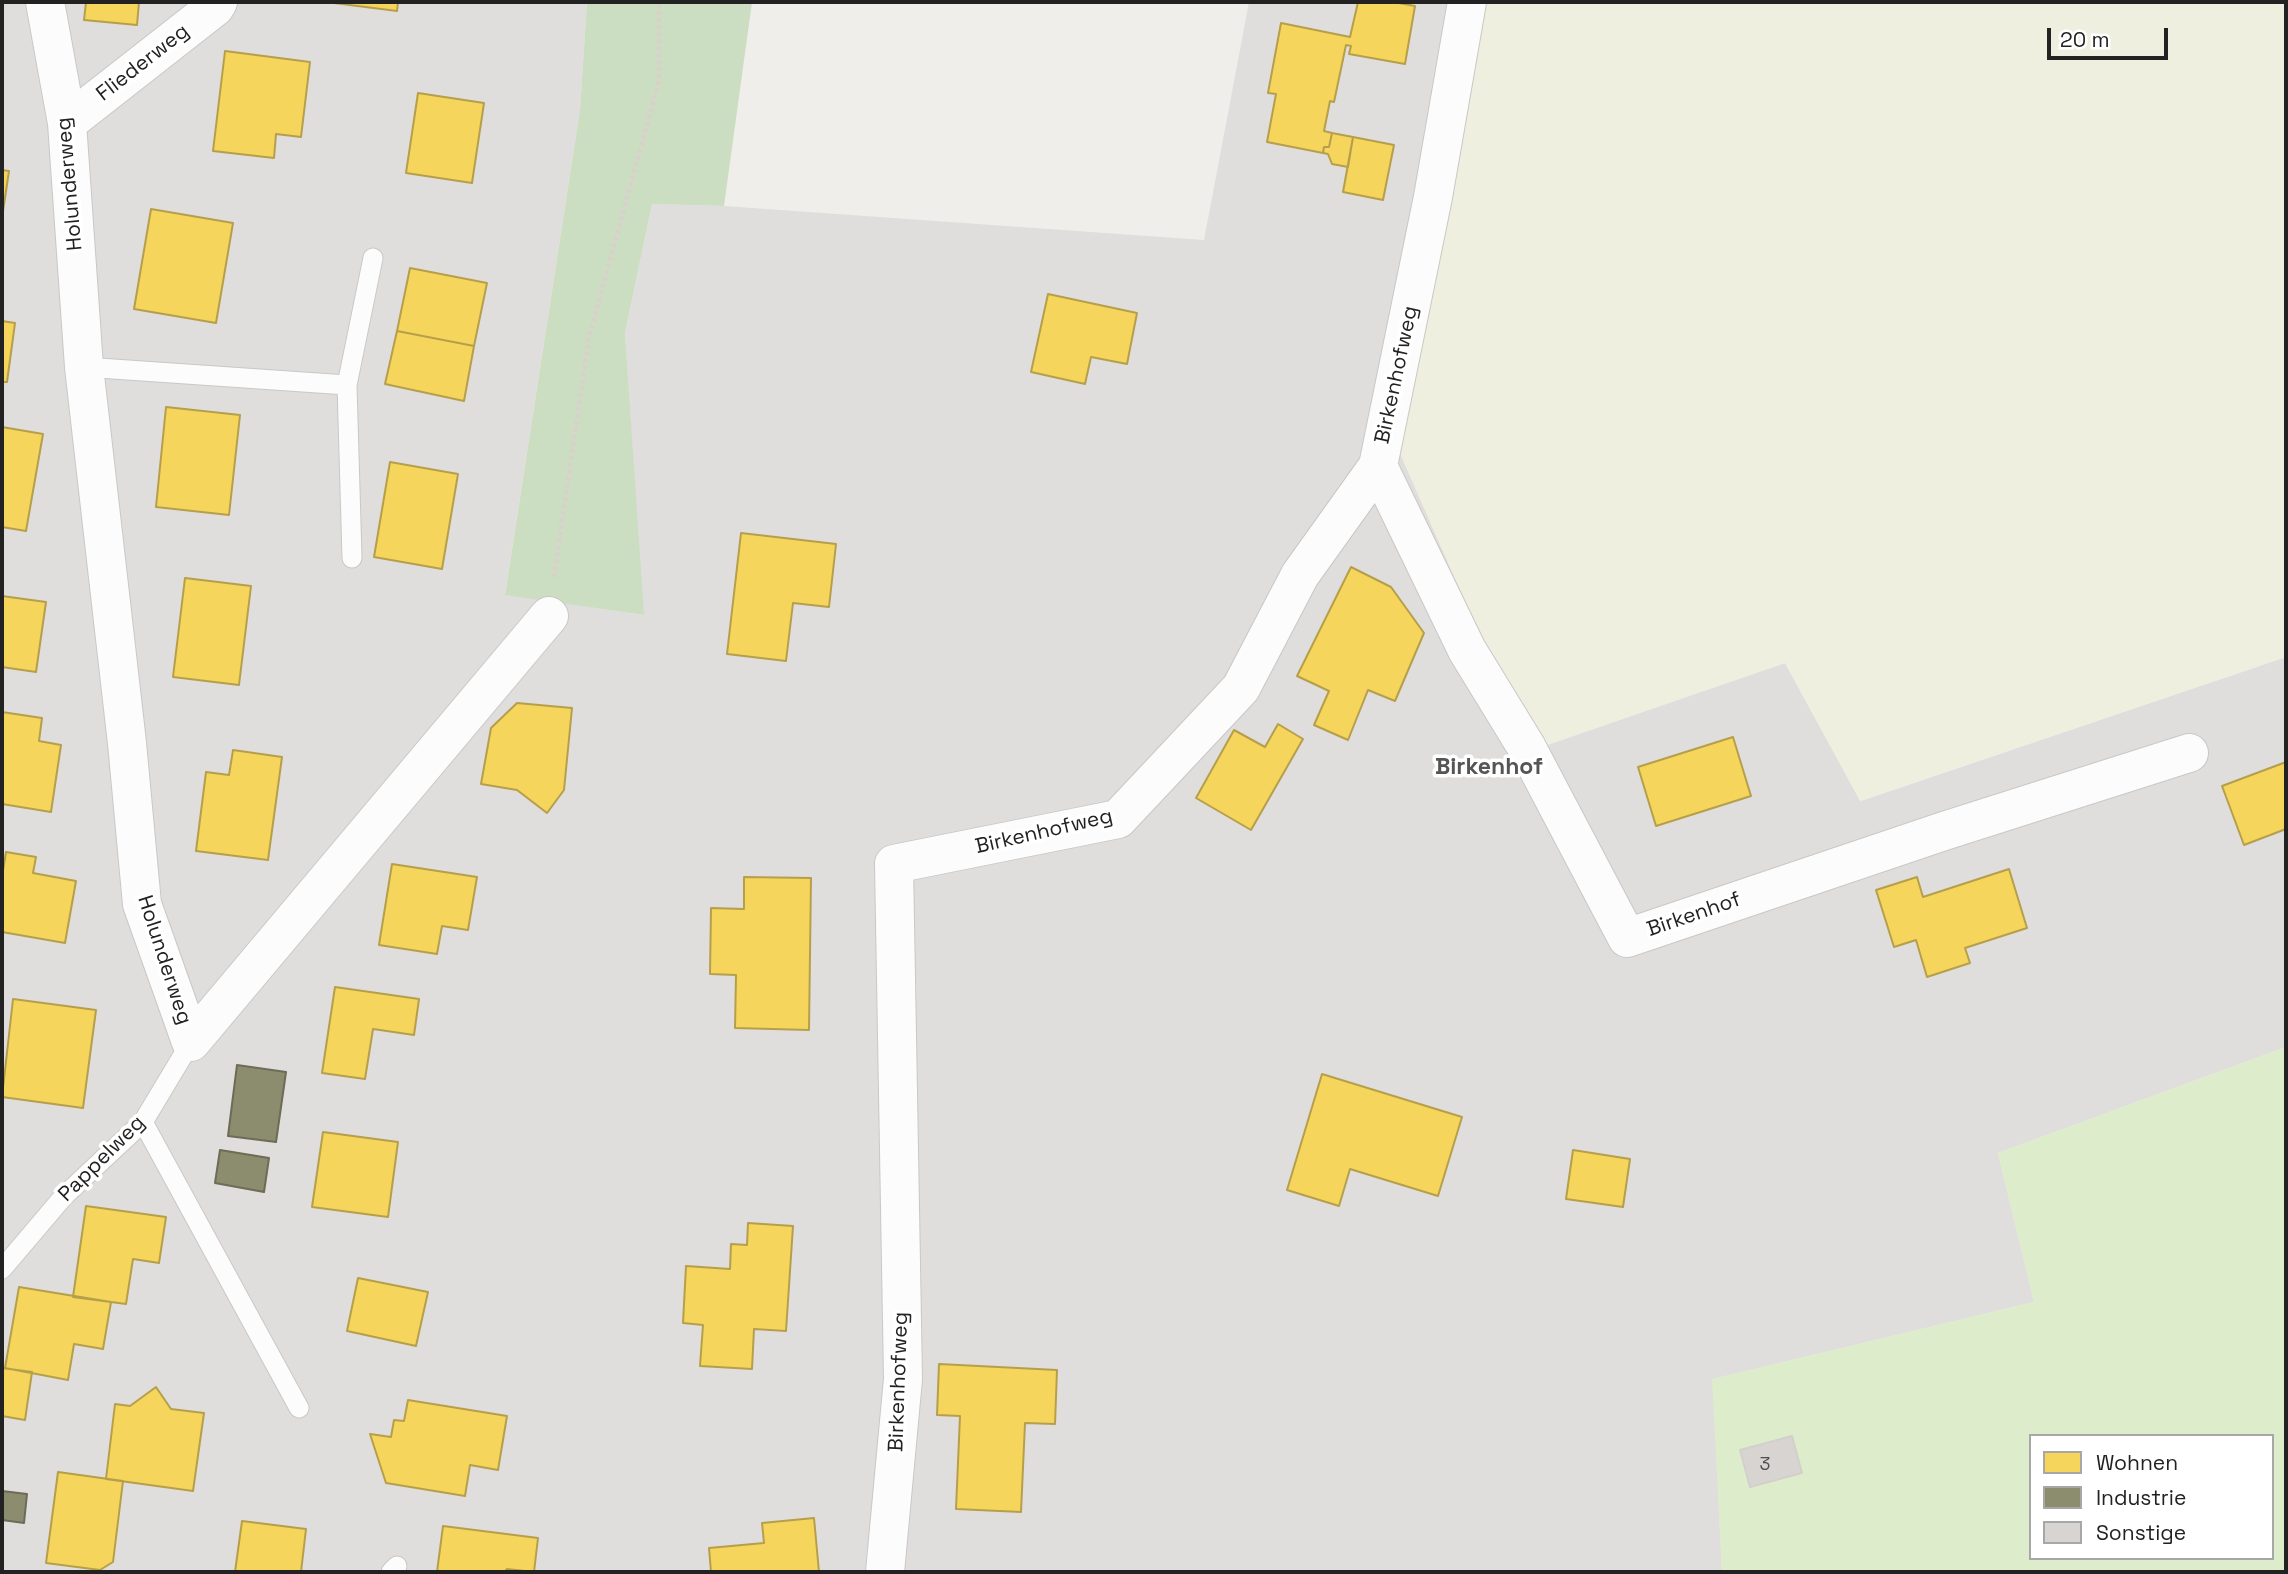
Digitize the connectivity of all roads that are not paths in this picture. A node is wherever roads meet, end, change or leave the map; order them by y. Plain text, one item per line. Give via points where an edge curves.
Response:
1 (45, 2) edge
2 (218, 2) edge
3 (1467, 2) edge
4 (67, 123) junction
5 (373, 258) dead end
6 (84, 367) junction
7 (347, 385) junction
8 (1378, 466) junction
9 (352, 558) dead end
10 (549, 617) road end
11 (2189, 753) dead end
12 (191, 1042) junction
13 (143, 1122) junction
14 (2, 1269) edge
15 (299, 1408) dead end
16 (885, 1572) edge

1 - 4 street, Holunderweg
2 - 4 street, Fliederweg
3 - 8 street, Birkenhofweg
4 - 6 street, Holunderweg
5 - 7 lane
6 - 7 lane
6 - 12 street, Holunderweg via 142,904
7 - 9 lane
8 - 11 street, Birkenhof via 1467,650 1527,748 1627,938
8 - 16 street, Birkenhofweg via 1300,575 1241,688 1118,818 894,864 904,1379
10 - 12 street, Holunderweg
12 - 13 lane, Pappelweg
13 - 14 lane, Pappelweg via 64,1196
13 - 15 lane

